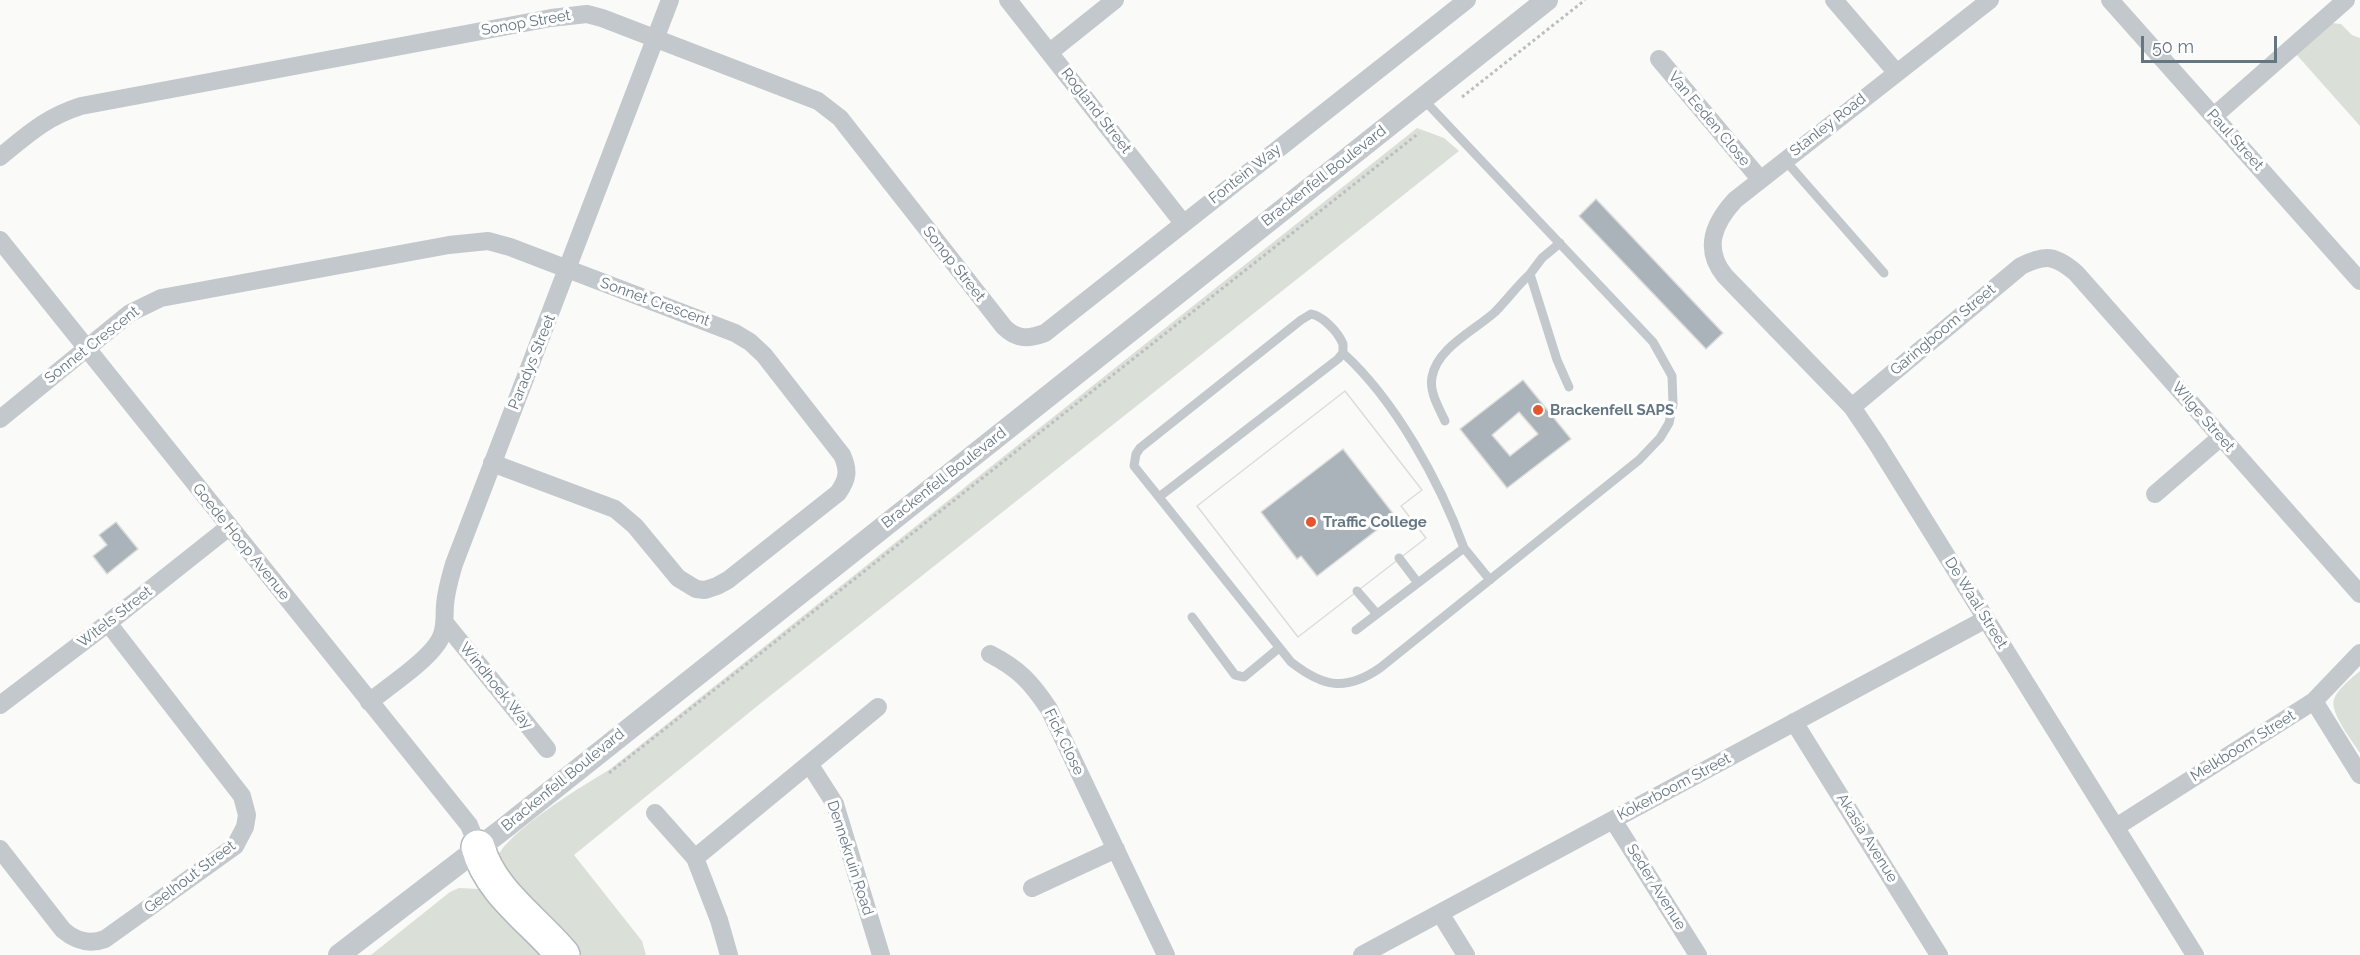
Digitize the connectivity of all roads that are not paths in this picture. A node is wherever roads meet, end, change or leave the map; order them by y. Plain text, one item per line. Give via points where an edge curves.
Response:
1 (670, 0) edge
2 (1008, 0) edge
3 (1115, 0) edge
4 (1467, 0) edge
5 (1547, 0) edge
6 (1834, 0) edge
7 (1990, 0) edge
8 (2110, 0) edge
9 (2346, 0) edge
10 (656, 38) junction
11 (1050, 52) junction
12 (1659, 59) dead end
13 (1896, 72) junction
14 (1422, 98) junction
15 (2214, 116) junction
16 (0, 158) edge
17 (1785, 159) junction
18 (1760, 179) junction
19 (1183, 223) junction
20 (0, 240) edge
21 (1560, 243) junction
22 (2037, 258) joint
23 (568, 270) junction
24 (1884, 273) dead end
25 (1530, 274) junction
26 (1725, 276) joint
27 (2360, 281) edge
28 (1020, 338) joint
29 (87, 348) junction
30 (1343, 353) junction
31 (1569, 387) dead end
32 (1852, 407) junction
33 (0, 419) edge
34 (1445, 421) dead end
35 (2221, 437) junction
36 (492, 463) junction
37 (2155, 494) dead end
38 (1159, 497) junction
39 (229, 527) junction
40 (1464, 548) junction
41 (1399, 558) dead end
42 (1490, 580) junction
43 (1418, 583) junction
44 (1357, 591) dead end
45 (2360, 594) edge
46 (1377, 614) junction
47 (1192, 617) dead end
48 (1986, 619) junction
49 (108, 623) junction
50 (445, 623) junction
51 (1356, 630) dead end
52 (1279, 648) junction
53 (2360, 653) edge
54 (990, 654) dead end
55 (2314, 701) junction
56 (369, 702) junction
57 (0, 705) edge
58 (878, 707) dead end
59 (1794, 722) junction
60 (546, 749) dead end
61 (810, 765) junction
62 (2360, 775) edge
63 (655, 813) dead end
64 (1613, 820) junction
65 (2116, 827) junction
66 (477, 847) junction
67 (0, 849) edge
68 (1116, 849) junction
69 (695, 858) junction
70 (1032, 888) dead end
71 (1440, 913) junction
72 (339, 955) edge
73 (563, 955) edge
74 (729, 955) edge
75 (881, 955) edge
76 (1166, 955) edge
77 (1362, 955) edge
78 (1466, 955) edge
79 (1698, 955) edge
80 (1939, 955) edge
81 (2195, 955) edge

1 - 10 street, Paradys Street
2 - 11 street, Rogland Street
3 - 11 street
4 - 19 street, Fontein Way
5 - 14 street, Brackenfell Boulevard
6 - 13 street
7 - 13 street, Stanley Road
8 - 15 street, Paul Street
9 - 15 street
10 - 16 street, Sonop Street via 587,14 539,20 81,106 44,122
10 - 23 street, Paradys Street
10 - 28 street, Sonop Street via 828,108 840,118 998,320
11 - 19 street, Rogland Street
12 - 18 street, Van Eeden Close
13 - 17 street, Stanley Road
14 - 21 lane
14 - 66 street, Brackenfell Boulevard
15 - 27 street, Paul Street
17 - 18 street, Stanley Road
17 - 24 lane
18 - 26 street, Stanley Road via 1725,212 1715,229 1712,252
19 - 28 street, Fontein Way via 1045,333
20 - 29 street, Goede Hoop Avenue
21 - 25 lane
21 - 42 lane via 1653,342 1672,376 1673,404 1669,423 1652,448
22 - 32 street, Garingboom Street via 2020,266
22 - 35 street, Wilge Street via 2062,261 2076,273
23 - 29 street, Sonnet Crescent via 488,241 449,245 161,298 130,313
23 - 36 street, Paradys Street
23 - 36 street, Sonnet Crescent via 711,323 750,342 842,455 848,467 847,476 838,493 728,580 705,590 688,586 678,578 635,526 615,509
25 - 31 lane
25 - 34 lane via 1483,323 1435,364 1432,390
26 - 32 street, De Waal Street
29 - 33 street, Sonnet Crescent
29 - 39 street, Goede Hoop Avenue
30 - 38 lane
30 - 38 lane via 1341,339 1317,315 1301,320 1140,448 1134,466
30 - 40 lane via 1365,373 1424,459
32 - 48 street, De Waal Street
35 - 37 street
35 - 45 street, Wilge Street
36 - 50 street, Paradys Street via 448,584
38 - 52 lane
39 - 49 street, Witels Street
39 - 56 street, Goede Hoop Avenue
40 - 42 lane
40 - 43 lane
41 - 43 lane
42 - 52 lane via 1380,668 1356,681 1340,685 1324,682 1299,668
43 - 46 lane
44 - 46 lane
46 - 51 lane
47 - 52 lane via 1239,677
48 - 59 street, Kokerboom Street
48 - 65 street, De Waal Street
49 - 57 street, Witels Street
49 - 67 street, Geelhout Street via 242,796 247,815 241,837 223,855 96,942 83,942 63,930
50 - 56 street, Paradys Street via 440,638 420,661
50 - 60 street, Windhoek Way
53 - 55 street, Melkboom Street
54 - 68 street, Fick Close via 1033,684 1049,709
55 - 62 street
55 - 65 street, Melkboom Street
56 - 66 street, Goede Hoop Avenue via 469,825
58 - 61 street
59 - 64 street, Kokerboom Street
59 - 80 street, Akasia Avenue
61 - 69 street
61 - 75 street, Dennekruin Road via 835,804
63 - 69 street
64 - 71 street, Kokerboom Street
64 - 79 street, Seder Avenue
65 - 81 street, De Waal Street
66 - 72 street, Brackenfell Boulevard
66 - 73 highway via 487,873
68 - 70 street
68 - 76 street, Fick Close
69 - 74 street
71 - 77 street, Kokerboom Street
71 - 78 street

